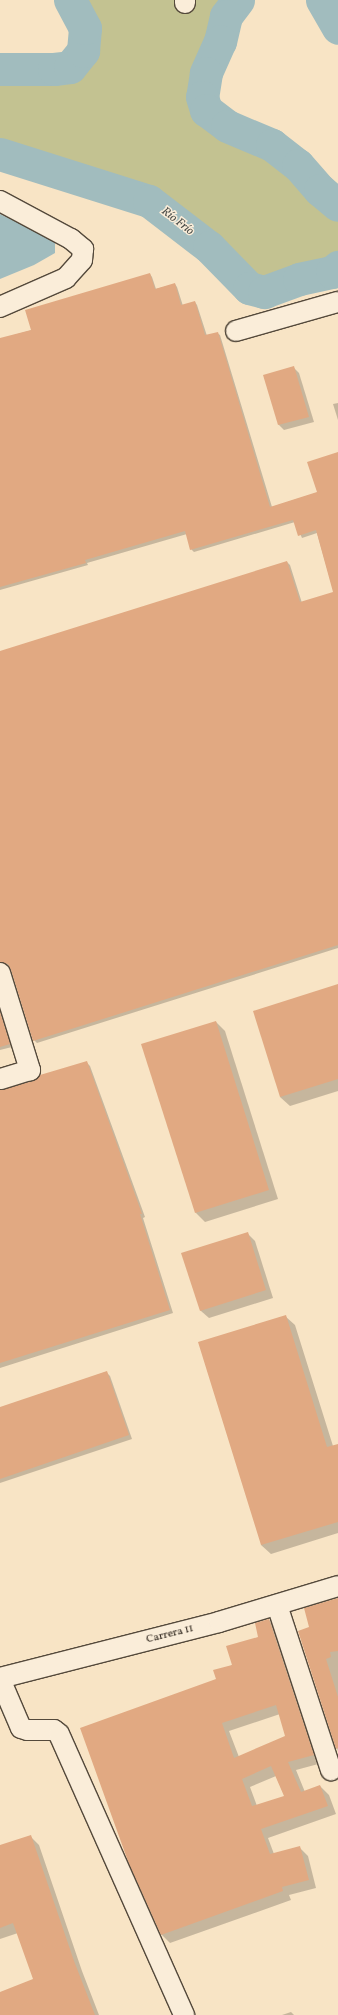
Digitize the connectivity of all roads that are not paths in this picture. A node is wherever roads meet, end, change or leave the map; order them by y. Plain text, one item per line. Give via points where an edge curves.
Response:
1 (0, 201) edge
2 (338, 302) edge
3 (0, 307) edge
4 (236, 331) dead end
5 (0, 973) edge
6 (0, 1079) edge
7 (338, 1586) edge
8 (277, 1605) junction
9 (0, 1678) edge
10 (331, 1770) dead end
11 (184, 2015) edge

1 - 3 street via 71,239 83,249 82,260 66,278
2 - 4 street
5 - 6 street via 30,1070
7 - 8 street, Carrera 11
8 - 9 street, Carrera 11
8 - 10 street
9 - 11 street via 21,1728 54,1730 59,1734

